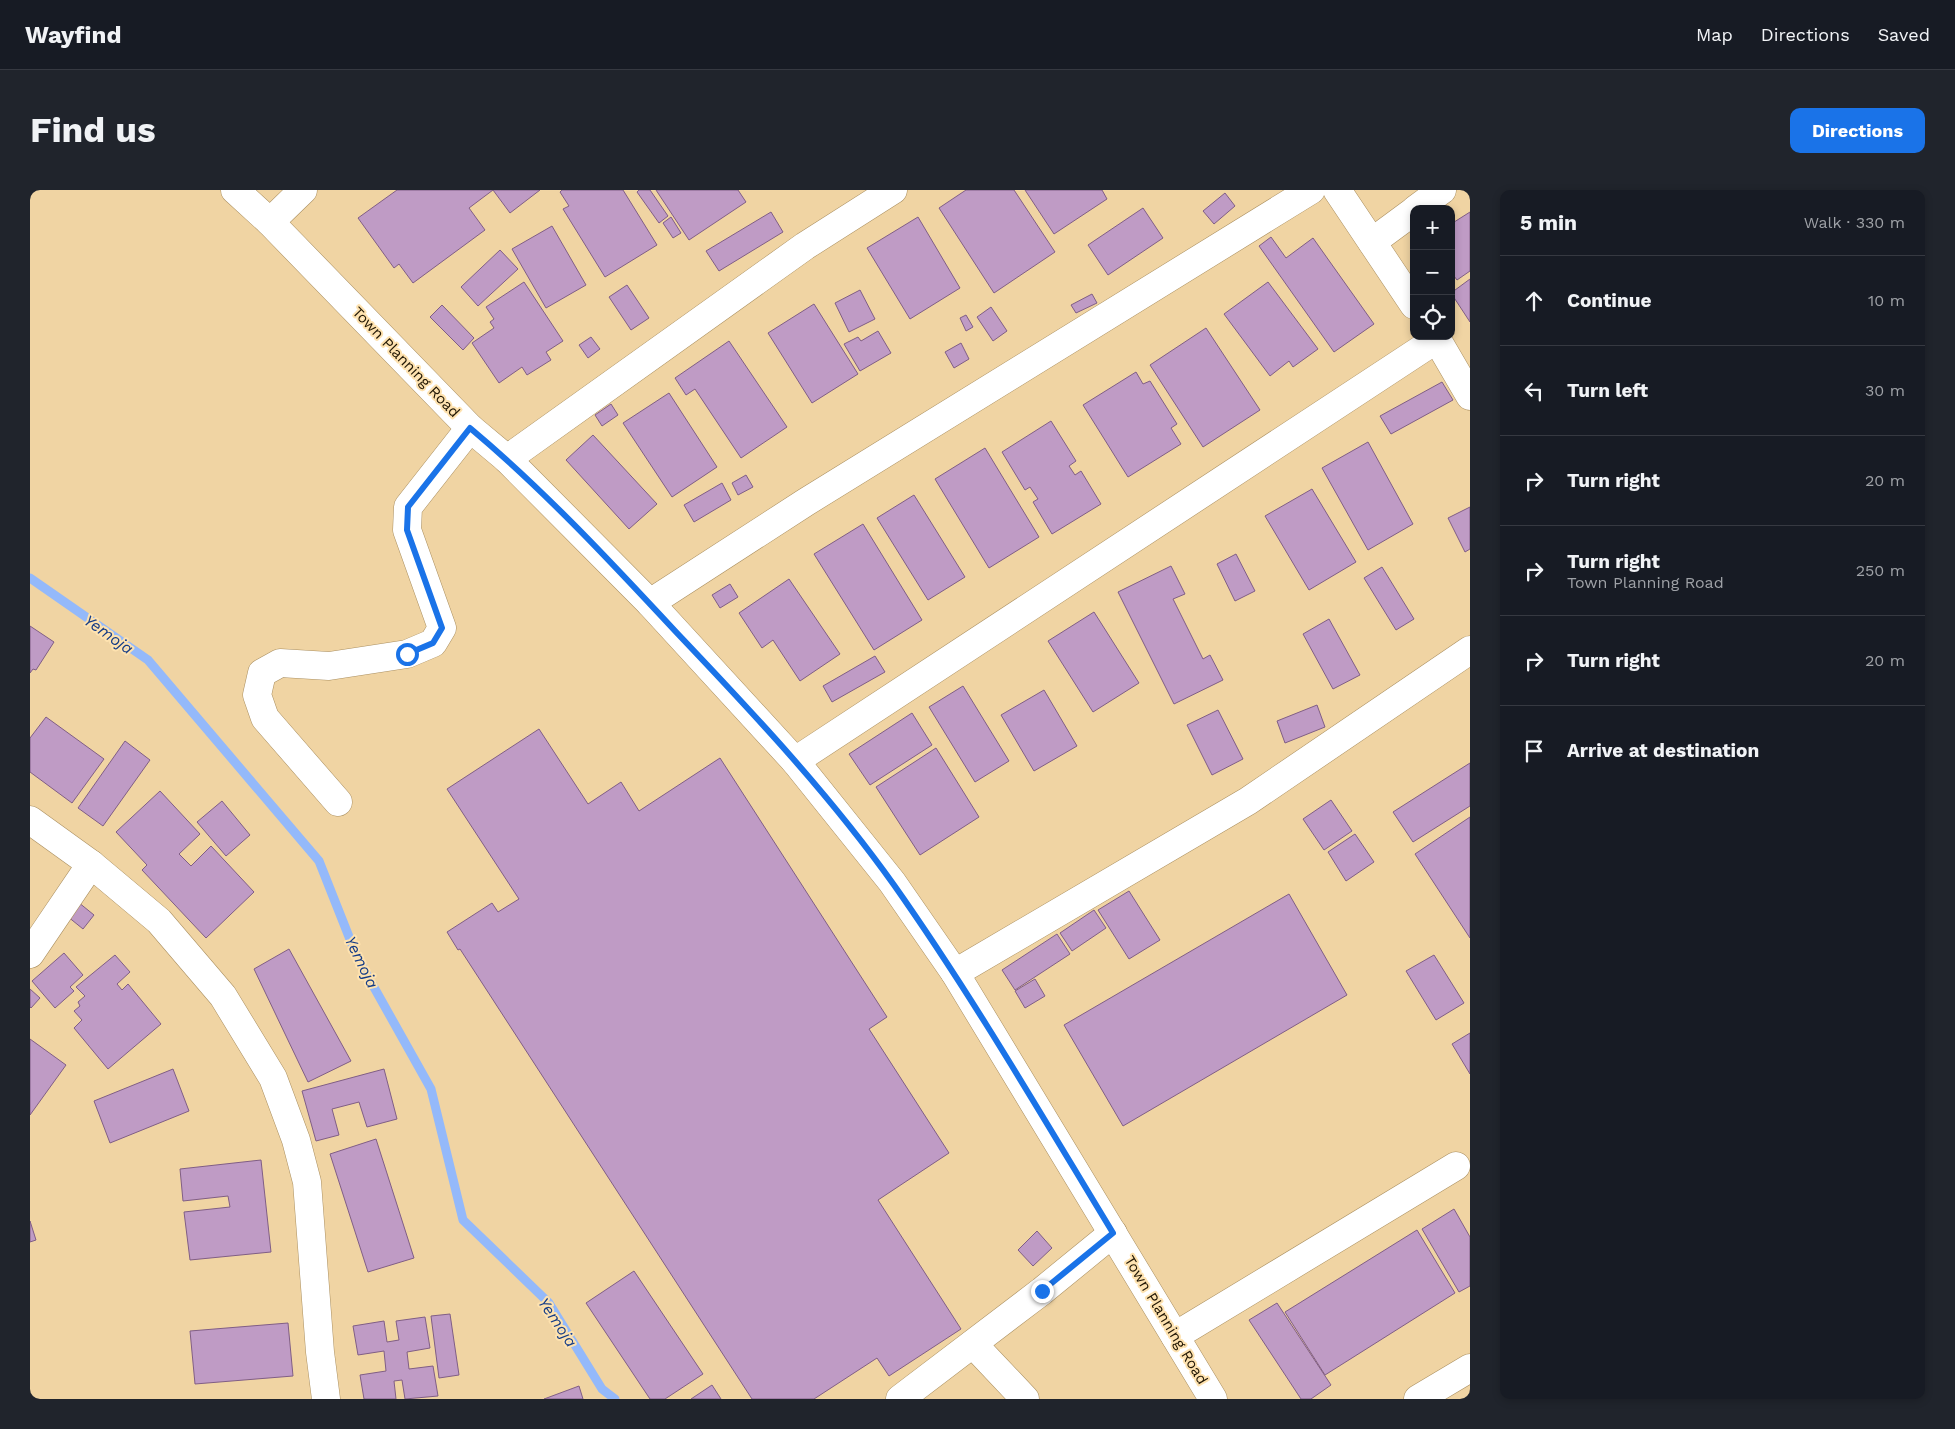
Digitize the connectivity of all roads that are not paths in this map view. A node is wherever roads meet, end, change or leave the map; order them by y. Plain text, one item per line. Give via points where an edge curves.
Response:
1 (235, 190) edge
2 (303, 190) edge
3 (893, 190) edge
4 (1311, 190) edge
5 (1337, 190) edge
6 (1442, 190) edge
7 (1422, 205) edge
8 (1410, 214) edge
9 (270, 222) junction
10 (1372, 242) junction
11 (1410, 299) edge
12 (1433, 340) edge
13 (1437, 340) edge
14 (1470, 396) edge
15 (470, 428) junction
16 (507, 460) junction
17 (650, 603) junction
18 (1470, 650) edge
19 (795, 761) junction
20 (338, 802) dead end
21 (30, 820) edge
22 (91, 864) junction
23 (30, 954) edge
24 (955, 973) junction
25 (1456, 1166) dead end
26 (1113, 1233) junction
27 (1175, 1336) junction
28 (973, 1344) junction
29 (1470, 1368) edge
30 (326, 1399) edge
31 (900, 1399) edge
32 (1025, 1399) edge
33 (1213, 1399) edge
34 (1418, 1399) edge

1 - 9 street, Town Planning Road
2 - 9 street
3 - 16 street via 805,246
4 - 17 street via 806,502
5 - 10 street
6 - 7 street
8 - 10 street
9 - 15 street, Town Planning Road
10 - 11 street
12 - 19 street
13 - 14 street
15 - 16 street, Town Planning Road
15 - 20 street via 408,507 407,530 442,628 433,643 407,654 329,666 280,663 262,673 257,695 265,718
16 - 17 street, Town Planning Road
17 - 19 street, Town Planning Road
18 - 24 street via 1248,801
19 - 24 street, Town Planning Road via 892,882
21 - 22 street
22 - 23 street
22 - 30 street via 160,921 223,996 273,1078 296,1140 307,1182
24 - 26 street, Town Planning Road
25 - 27 street
26 - 27 street, Town Planning Road
26 - 28 street
27 - 33 street, Town Planning Road
28 - 31 street
28 - 32 street
29 - 34 street

